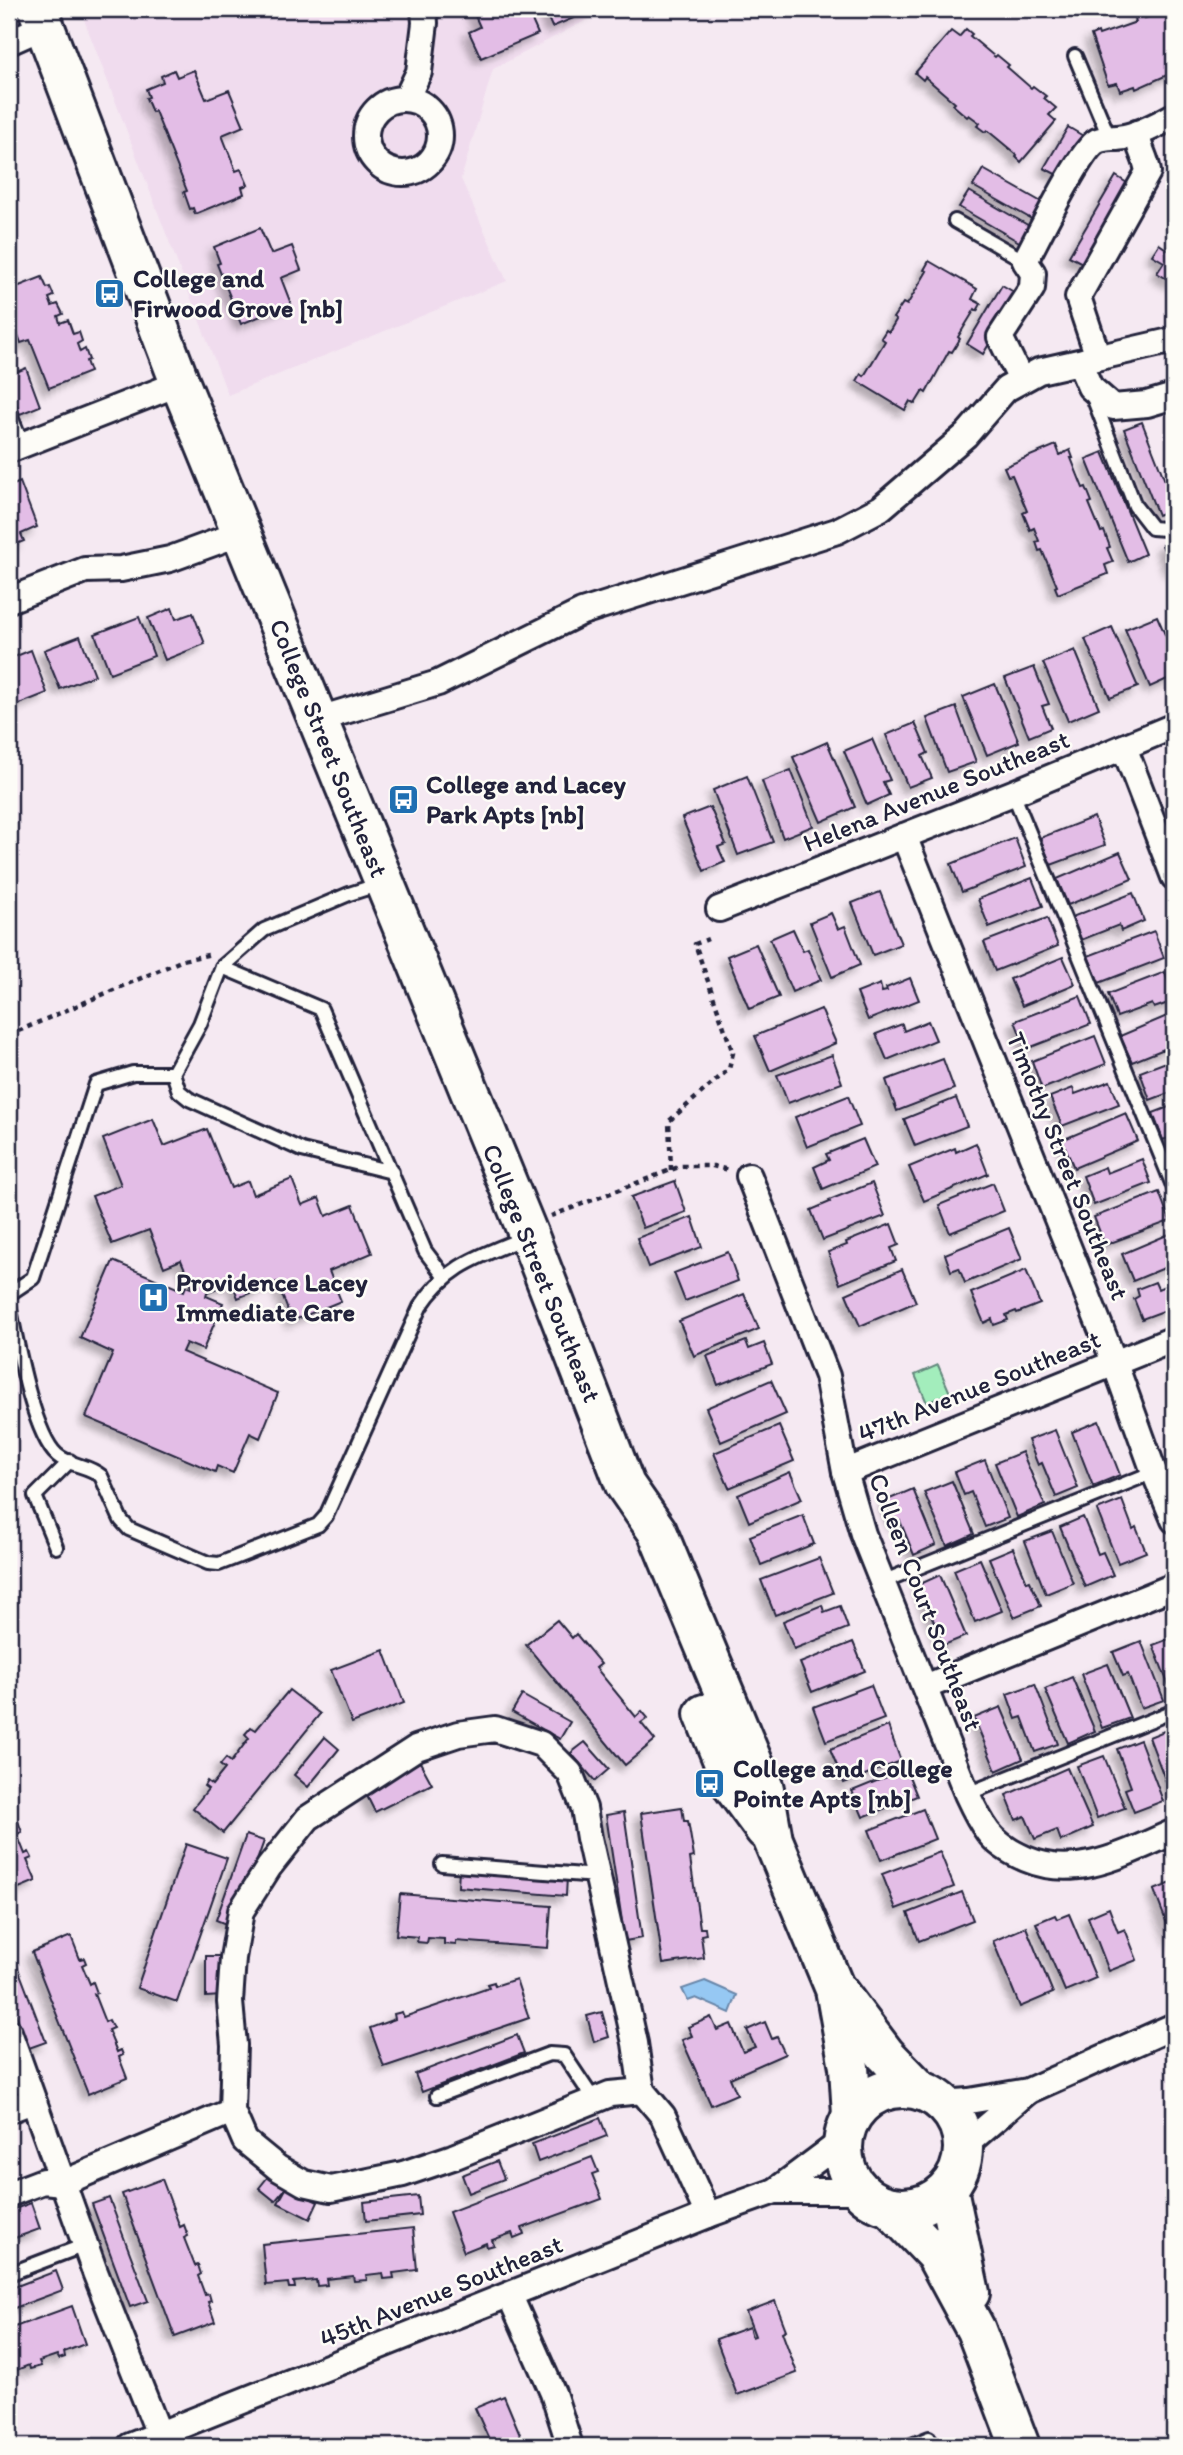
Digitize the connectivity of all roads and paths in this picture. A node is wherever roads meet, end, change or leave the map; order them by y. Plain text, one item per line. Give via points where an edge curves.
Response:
1 (424, 9) edge
2 (41, 17) edge
3 (9, 42) edge
4 (1075, 56) dead end
5 (406, 99) dead end
6 (1174, 116) edge
7 (1137, 133) junction
8 (1109, 137) junction
9 (955, 221) dead end
10 (1024, 261) junction
11 (1174, 340) edge
12 (1088, 360) junction
13 (1021, 380) junction
14 (180, 383) junction
15 (1090, 387) junction
16 (1174, 396) edge
17 (9, 412) edge
18 (16, 448) edge
19 (1174, 525) edge
20 (241, 533) junction
21 (9, 600) edge
22 (319, 719) junction
23 (1174, 726) edge
24 (1124, 747) junction
25 (1013, 793) junction
26 (904, 836) junction
27 (1174, 877) edge
28 (383, 882) junction
29 (719, 909) dead end
30 (708, 939) dead end
31 (247, 946) junction
32 (222, 967) junction
33 (9, 1035) edge
34 (173, 1073) junction
35 (671, 1170) junction
36 (392, 1172) junction
37 (749, 1176) joint
38 (1174, 1188) edge
39 (527, 1231) junction
40 (444, 1276) junction
41 (9, 1294) edge
42 (9, 1305) edge
43 (1174, 1339) edge
44 (1115, 1364) junction
45 (23, 1369) junction
46 (9, 1373) edge
47 (70, 1461) junction
48 (845, 1472) junction
49 (1154, 1472) junction
50 (1174, 1520) edge
51 (56, 1547) dead end
52 (882, 1582) junction
53 (1174, 1586) edge
54 (925, 1688) junction
55 (1174, 1711) edge
56 (967, 1794) junction
57 (1174, 1832) edge
58 (442, 1864) dead end
59 (597, 1876) junction
60 (835, 1989) junction
61 (1174, 2026) edge
62 (10, 2039) edge
63 (642, 2091) junction
64 (1028, 2091) junction
65 (438, 2096) dead end
66 (931, 2096) junction
67 (594, 2100) junction
68 (32, 2101) junction
69 (9, 2110) edge
70 (232, 2111) junction
71 (847, 2128) junction
72 (963, 2147) junction
73 (63, 2183) junction
74 (948, 2189) junction
75 (775, 2191) junction
76 (9, 2194) edge
77 (875, 2199) junction
78 (708, 2216) junction
79 (85, 2245) junction
80 (9, 2274) edge
81 (510, 2296) junction
82 (976, 2330) junction
83 (159, 2434) junction
84 (929, 2438) dead end
85 (130, 2446) edge
86 (570, 2446) edge
87 (909, 2446) edge
88 (1020, 2446) edge

1 - 5 street via 419,72
2 - 3 street
2 - 14 main road, College Street Southeast
4 - 8 lane
6 - 7 street
7 - 8 street
7 - 12 street via 1148,172 1079,297
8 - 10 street via 1087,151
9 - 10 lane
10 - 13 street via 1032,272 1032,288 1000,337
11 - 12 street
12 - 13 street
12 - 15 street
13 - 22 street via 881,508 847,526 582,612 438,683
14 - 18 street
14 - 20 main road, College Street Southeast
15 - 16 street via 1113,407
15 - 19 lane via 1135,506 1152,528
17 - 18 lane
20 - 21 street via 170,559 121,569 85,570
20 - 22 main road, College Street Southeast
22 - 28 main road, College Street Southeast
23 - 24 street, Helena Avenue Southeast
24 - 25 street, Helena Avenue Southeast
24 - 27 street
25 - 26 street, Helena Avenue Southeast
25 - 38 lane
26 - 29 street, Helena Avenue Southeast
26 - 44 street, Timothy Street Southeast
28 - 31 lane via 264,930
28 - 39 main road, College Street Southeast
30 - 35 path via 695,944 733,1053 729,1069 669,1121
31 - 32 lane
31 - 33 path via 183,960
32 - 34 lane via 200,1024
32 - 36 lane via 321,1009
34 - 36 lane via 179,1091 188,1099 302,1150
34 - 41 lane via 133,1073 96,1084 33,1279
35 - 37 path via 713,1166
35 - 39 path
36 - 40 lane via 425,1251
37 - 48 street, Colleen Court Southeast via 827,1376
39 - 40 lane
39 - 60 main road, College Street Southeast via 625,1485 657,1531 764,1789 773,1840
40 - 47 lane via 420,1307 326,1516 306,1531 219,1564 208,1563 129,1529 101,1476
42 - 45 lane
43 - 44 street, 47th Avenue Southeast
44 - 48 street, 47th Avenue Southeast
44 - 49 street, Timothy Street Southeast
45 - 46 lane
45 - 47 lane via 41,1431 57,1455
47 - 51 lane via 35,1496
48 - 52 street, Colleen Court Southeast
49 - 50 street, Timothy Street Southeast
49 - 52 lane
52 - 54 street, Colleen Court Southeast
53 - 54 street
54 - 56 street, Colleen Court Southeast
55 - 56 lane
56 - 57 street, Colleen Court Southeast via 989,1833 1015,1855 1053,1868 1092,1865
58 - 59 lane
59 - 63 street
59 - 70 street via 584,1808 570,1773 541,1744 495,1729 458,1734 416,1748 308,1818 241,1911 230,2002
60 - 66 main road, College Street Southeast via 885,2054
60 - 71 main road, College Street Southeast via 849,2067
61 - 64 street
62 - 68 street
63 - 67 street
63 - 78 street via 663,2116
64 - 66 street via 970,2101
64 - 72 street
65 - 67 lane via 549,2054 564,2055
66 - 71 main road via 892,2088 878,2093 864,2101
66 - 72 main road via 958,2124
67 - 70 street via 415,2170 331,2189 304,2183 278,2168 245,2141
68 - 69 street
68 - 73 street
70 - 73 street
71 - 75 street, 45th Avenue Southeast
71 - 77 main road via 844,2165 851,2180
72 - 74 main road via 960,2169
73 - 76 street via 43,2181
73 - 79 street
74 - 77 main road via 922,2206 906,2208
74 - 82 main road
75 - 77 street, 45th Avenue Southeast
75 - 78 street, 45th Avenue Southeast
77 - 82 main road via 935,2254
78 - 81 street, 45th Avenue Southeast
79 - 80 lane
79 - 83 street
81 - 83 street, 45th Avenue Southeast
81 - 86 street via 553,2393
82 - 88 main road
83 - 85 street, 45th Avenue Southeast
84 - 87 lane

